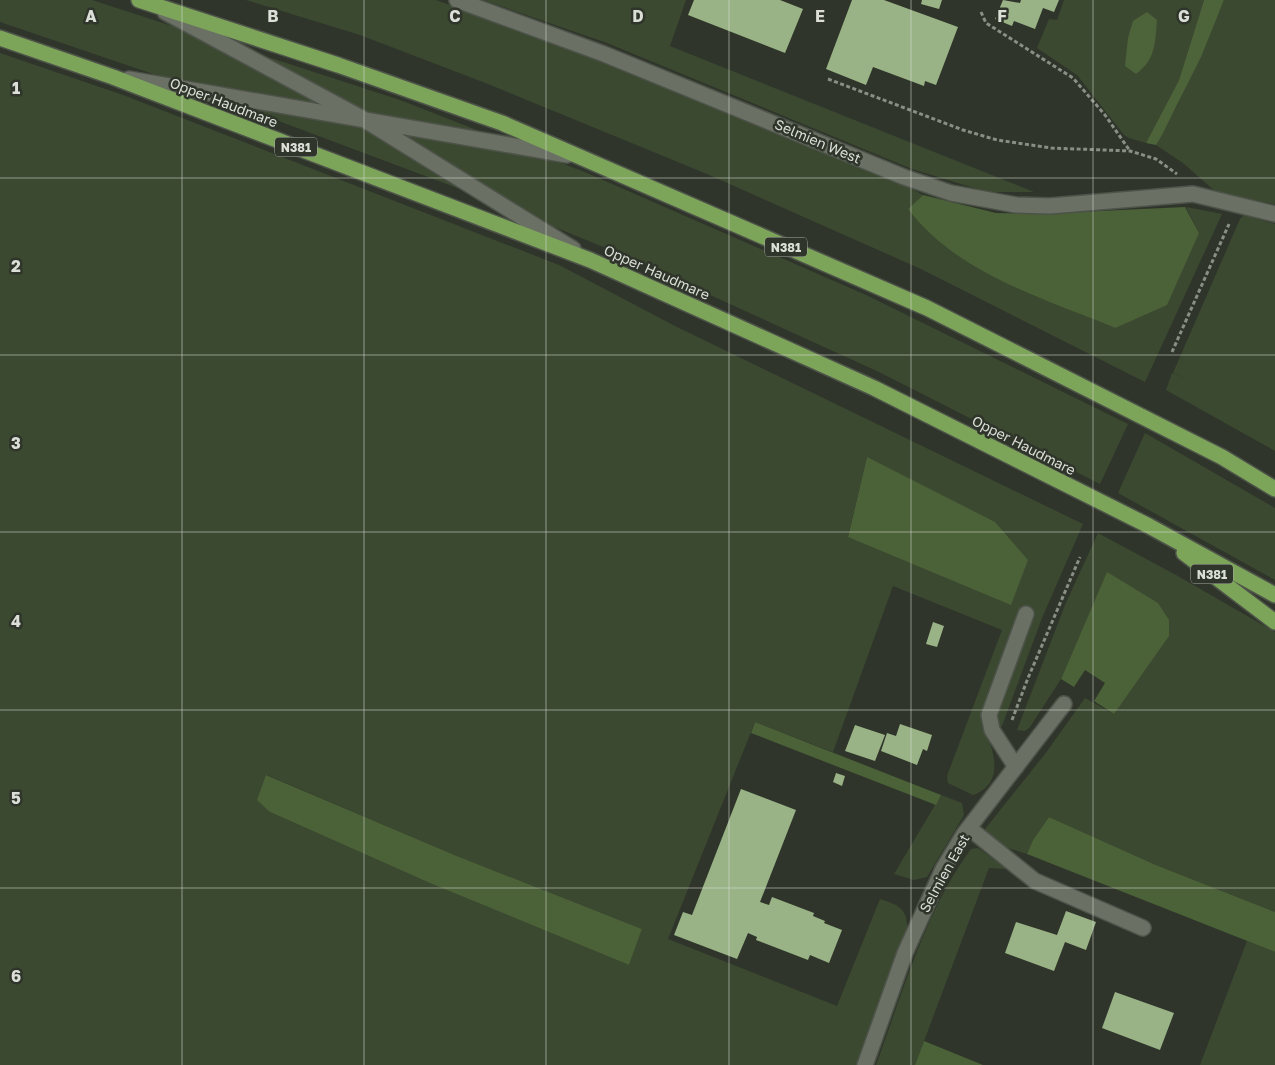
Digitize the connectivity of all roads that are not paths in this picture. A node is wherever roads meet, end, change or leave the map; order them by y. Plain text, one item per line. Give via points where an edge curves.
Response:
1 (458, 0) edge
2 (142, 1) edge
3 (0, 38) edge
4 (113, 77) junction
5 (360, 117) junction
6 (577, 156) junction
7 (1275, 214) edge
8 (590, 260) junction
9 (1222, 458) junction
10 (1275, 479) edge
11 (1275, 489) edge
12 (1149, 526) junction
13 (1275, 595) edge
14 (1026, 614) dead end
15 (1275, 622) edge
16 (1064, 704) dead end
17 (1016, 767) junction
18 (968, 828) junction
19 (1143, 928) dead end
20 (864, 1065) edge

1 - 7 street, Selmien West via 951,193 1016,205 1050,206 1193,194
2 - 5 street
2 - 6 highway, N381 via 502,123
3 - 4 highway, Opper Haudmare / N381
4 - 5 street
4 - 8 highway, Opper Haudmare / N381
5 - 6 street
5 - 8 street
6 - 9 highway, N381 via 927,308
8 - 12 highway, Opper Haudmare / N381 via 874,388
9 - 10 highway, N381
9 - 11 highway, N381
12 - 13 highway, Opper Haudmare / N381
12 - 15 highway, N381
14 - 17 street via 989,715 992,730
16 - 17 street, Selmien East
17 - 18 street, Selmien East
18 - 19 street via 1035,881
18 - 20 street, Selmien East via 924,907

